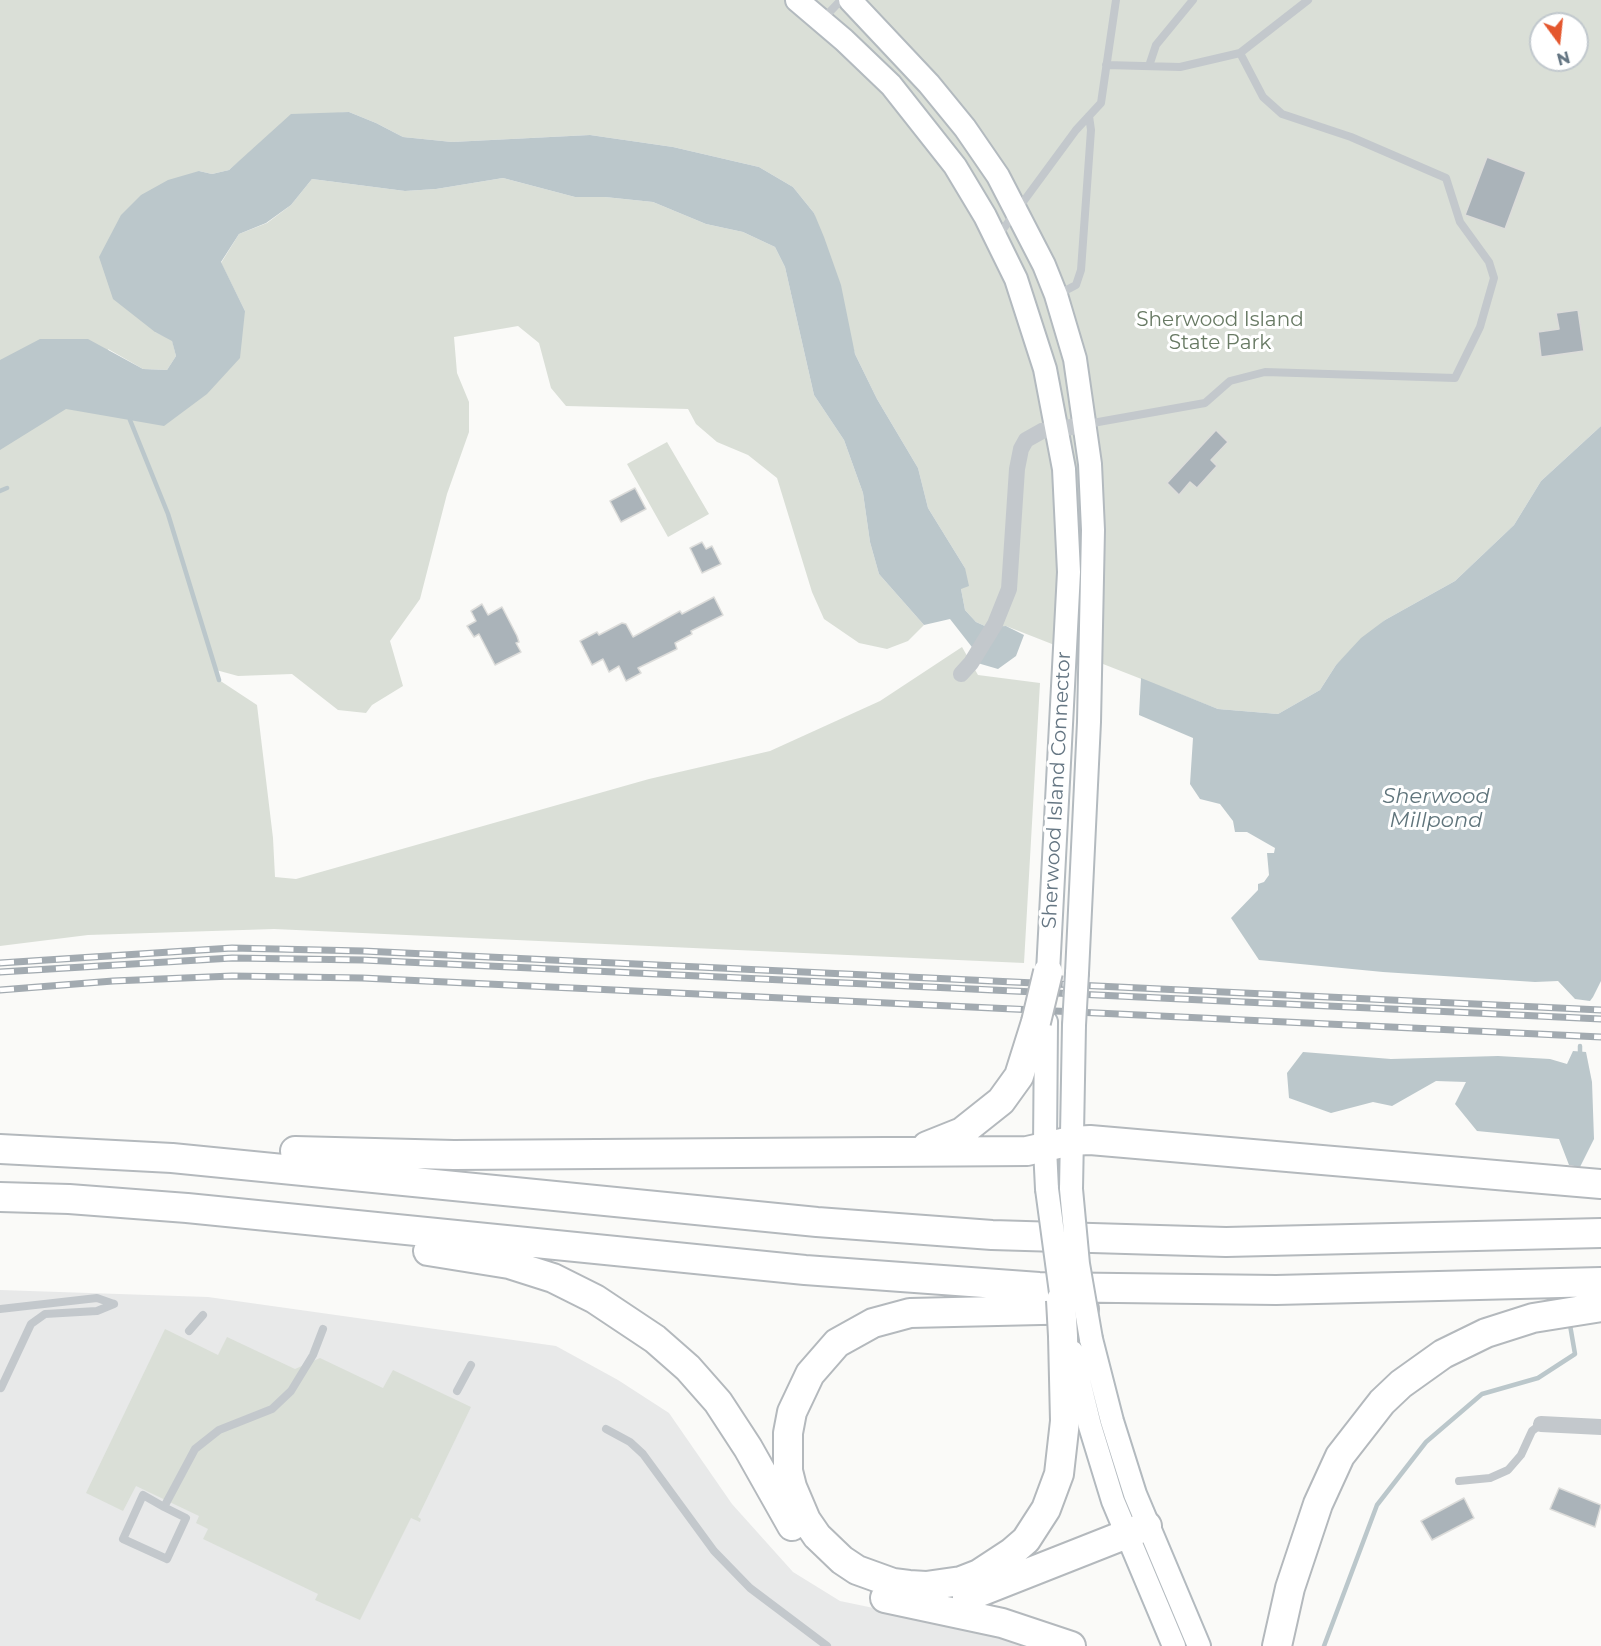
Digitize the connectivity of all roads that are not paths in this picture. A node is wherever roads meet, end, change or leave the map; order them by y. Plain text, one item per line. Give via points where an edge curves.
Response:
1 (797, 0) edge
2 (841, 0) edge
3 (850, 0) edge
4 (1116, 0) edge
5 (1193, 0) edge
6 (1308, 0) edge
7 (822, 20) junction
8 (1240, 52) junction
9 (1106, 65) junction
10 (1149, 66) junction
11 (1089, 116) junction
12 (1018, 210) junction
13 (997, 238) junction
14 (1056, 296) junction
15 (1086, 424) junction
16 (1059, 429) junction
17 (961, 674) dead end
18 (1048, 972) joint
19 (1041, 1022) junction
20 (1058, 1145) junction
21 (0, 1149) edge
22 (54, 1150) junction
23 (910, 1151) junction
24 (1601, 1184) edge
25 (0, 1197) edge
26 (69, 1199) junction
27 (1601, 1233) edge
28 (1601, 1282) edge
29 (1335, 1289) junction
30 (1061, 1300) joint
31 (1601, 1307) edge
32 (0, 1309) edge
33 (203, 1315) dead end
34 (323, 1329) dead end
35 (189, 1331) dead end
36 (1066, 1336) junction
37 (471, 1365) dead end
38 (1, 1388) edge
39 (457, 1391) dead end
40 (1541, 1424) joint
41 (1601, 1427) edge
42 (606, 1429) dead end
43 (1459, 1481) dead end
44 (164, 1507) junction
45 (1137, 1531) junction
46 (903, 1602) junction
47 (827, 1646) edge
48 (1071, 1646) edge
49 (1174, 1646) edge
50 (1199, 1646) edge
51 (1277, 1646) edge

1 - 7 street, Sherwood Island Connector
2 - 7 lane
3 - 12 street, Sherwood Island Connector via 909,60 965,128
4 - 9 lane
5 - 10 lane via 1156,45
6 - 8 lane
7 - 13 street, Sherwood Island Connector via 891,86 930,132
8 - 10 lane via 1180,67
8 - 15 lane via 1263,97 1282,114 1351,137 1446,178 1460,222 1489,262 1494,278 1480,327 1455,378 1265,372 1230,381 1204,403
9 - 10 lane
9 - 11 lane via 1101,103
11 - 12 lane
11 - 14 lane via 1081,270 1076,285
12 - 13 lane
12 - 14 street, Sherwood Island Connector
13 - 16 street, Sherwood Island Connector via 1028,309
14 - 15 street, Sherwood Island Connector via 1075,359
15 - 16 street
15 - 20 street, Sherwood Island Connector, bridge via 1092,495 1089,722 1074,1025
16 - 17 street via 1033,435 1021,449 1009,589 995,624
16 - 18 street, Sherwood Island Connector via 1068,510 1069,572
18 - 19 highway, bridge
19 - 20 street, Sherwood Island Connector
19 - 23 highway via 1018,1076 990,1113 962,1132
20 - 23 highway via 1027,1152
20 - 24 highway via 1140,1144
20 - 30 street, Sherwood Island Connector, bridge via 1047,1189
20 - 45 street, Sherwood Island Connector, bridge via 1071,1189 1091,1339
21 - 22 highway
22 - 23 highway via 254,1148 434,1155
22 - 27 highway via 992,1235 1226,1242
25 - 26 highway
26 - 29 highway via 921,1280 1100,1290
26 - 46 highway via 486,1259 532,1270 574,1287 655,1339 704,1385 748,1448 795,1531 825,1567 869,1593
28 - 29 highway
29 - 36 highway via 1160,1307 921,1312 891,1317 855,1332 822,1358 810,1374 792,1412 788,1433 792,1487 817,1536 857,1570 909,1585 961,1581 1011,1553 1046,1509 1059,1474 1065,1421
30 - 36 highway, bridge
31 - 51 highway via 1533,1318 1486,1333 1433,1360 1382,1402 1340,1456 1321,1496 1298,1561
32 - 38 lane via 97,1298 114,1304 97,1311 45,1314 31,1324
33 - 35 lane
34 - 44 lane via 313,1355 291,1391 272,1409 219,1430 195,1449
36 - 45 street, Sherwood Island Connector via 1096,1446
37 - 39 lane
40 - 41 street
40 - 43 lane via 1532,1431 1521,1455 1508,1470 1490,1478
42 - 47 lane via 643,1454 714,1551 750,1588
44 - 44 lane via 143,1495 123,1539 167,1559 186,1518
45 - 46 highway via 966,1597
45 - 49 street, Sherwood Island Connector
45 - 50 street, Sherwood Island Connector
46 - 48 highway via 1002,1623

